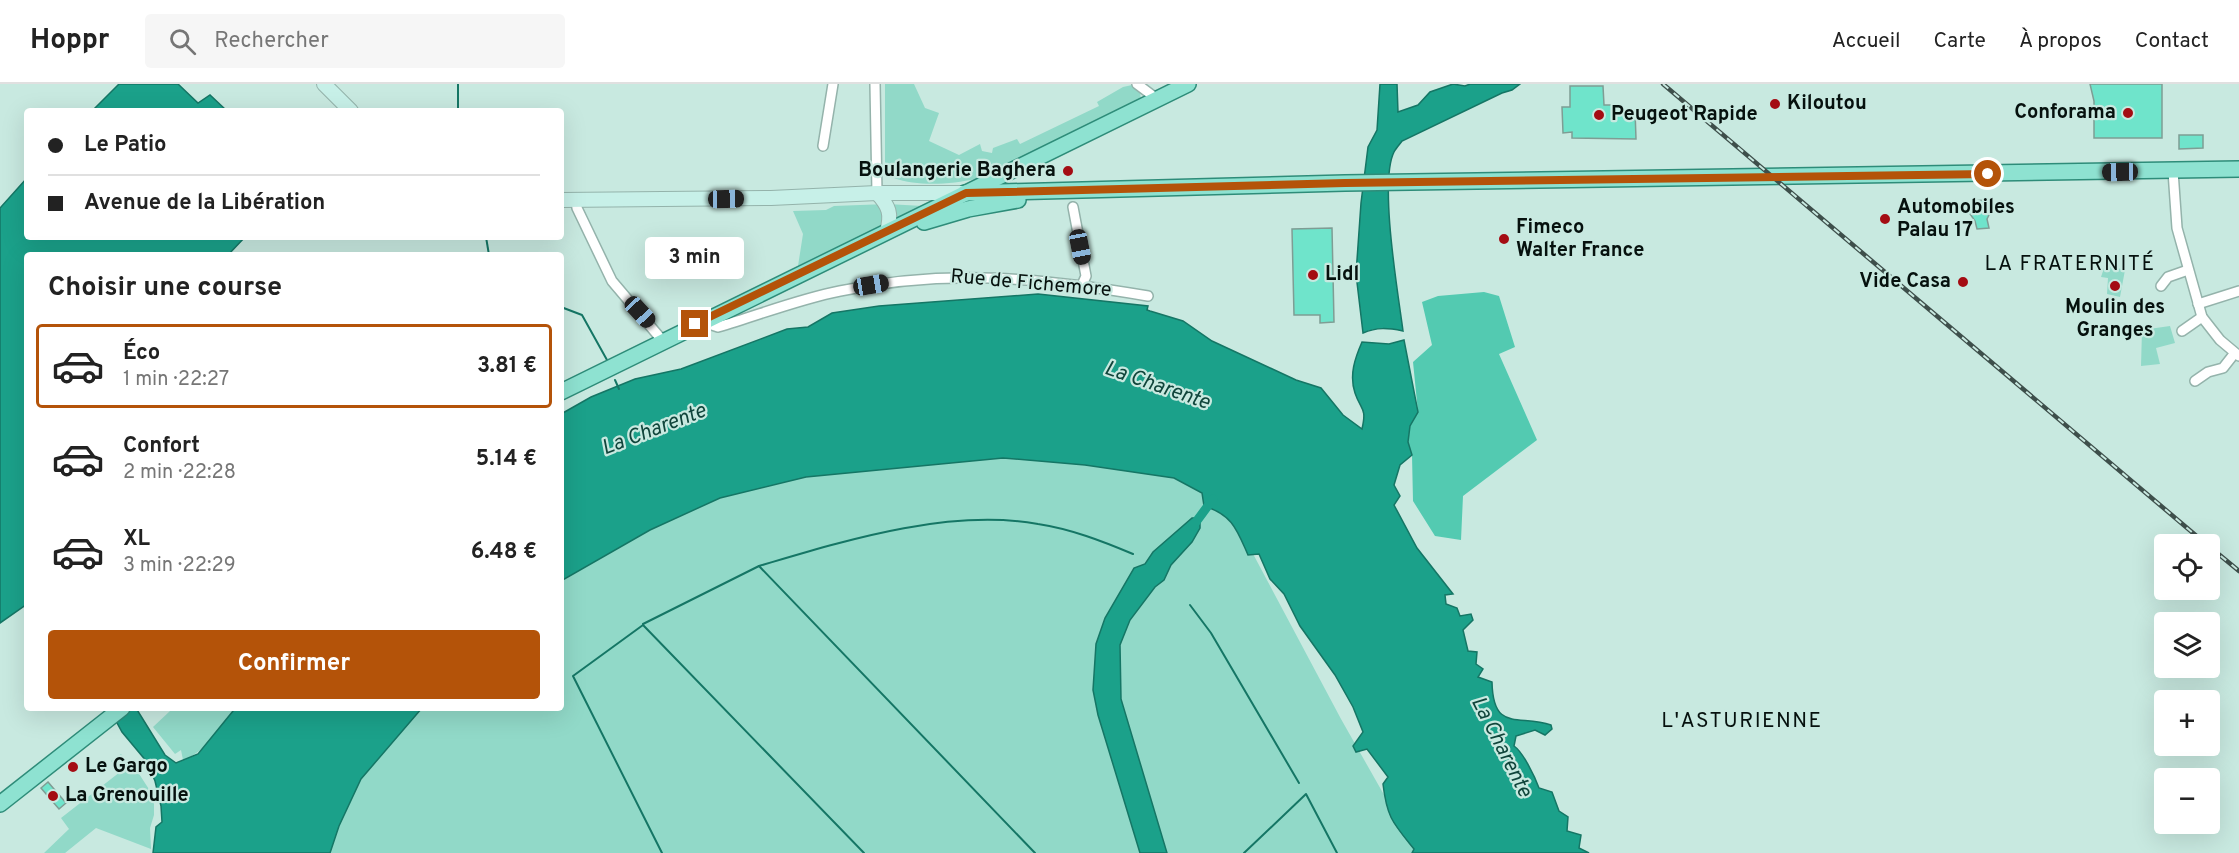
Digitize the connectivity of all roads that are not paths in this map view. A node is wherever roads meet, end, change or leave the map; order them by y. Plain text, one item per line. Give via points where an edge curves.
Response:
1 (324, 84) edge
2 (833, 84) edge
3 (875, 84) edge
4 (1137, 84) edge
5 (1188, 84) edge
6 (1157, 99) junction
7 (348, 108) edge
8 (823, 146) dead end
9 (1024, 163) junction
10 (2239, 169) edge
11 (2174, 171) junction
12 (1032, 192) junction
13 (1050, 192) junction
14 (877, 193) junction
15 (966, 193) junction
16 (564, 200) edge
17 (576, 200) junction
18 (1073, 207) dead end
19 (887, 231) junction
20 (865, 242) junction
21 (2188, 270) junction
22 (1082, 285) junction
23 (2161, 286) dead end
24 (2239, 291) edge
25 (1148, 296) dead end
26 (2198, 304) junction
27 (2202, 317) junction
28 (709, 318) junction
29 (2182, 331) dead end
30 (662, 340) junction
31 (2237, 355) edge
32 (2195, 381) dead end
33 (564, 390) edge
34 (118, 711) edge
35 (0, 804) edge

1 - 7 main road
2 - 8 street
3 - 14 street
4 - 6 street
5 - 6 main road
6 - 9 main road
9 - 12 main road via 1024,180
9 - 15 main road
10 - 11 main road
11 - 13 main road via 1400,182
11 - 21 street via 2177,228
12 - 13 main road
12 - 15 main road
13 - 20 main road via 936,217
14 - 15 main road
14 - 17 main road
14 - 19 main road via 890,211
15 - 19 main road
16 - 17 main road
17 - 30 street via 612,281
18 - 22 street via 1086,276
19 - 20 main road
20 - 28 main road
21 - 23 street via 2168,277
21 - 26 street
22 - 25 street, Rue de Fichemore
22 - 28 street, Rue de Fichemore via 995,277 939,277 838,291 718,327
24 - 26 street
26 - 27 street
27 - 29 street
27 - 31 street
28 - 30 main road
30 - 33 main road
31 - 32 street via 2223,369 2208,372
34 - 35 main road

